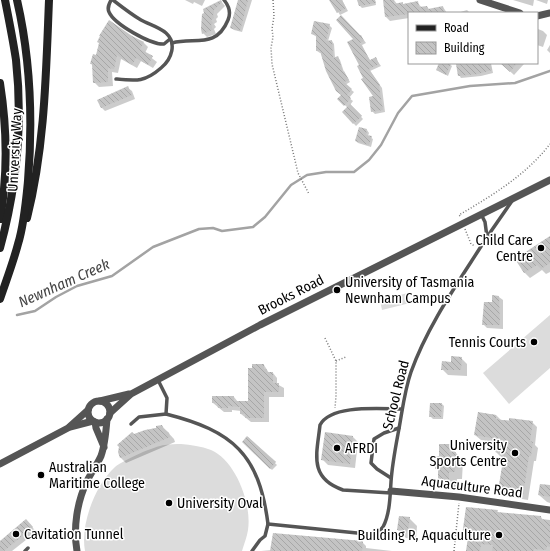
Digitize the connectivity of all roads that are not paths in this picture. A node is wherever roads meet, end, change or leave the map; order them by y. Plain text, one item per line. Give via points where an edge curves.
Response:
1 (5, 0) edge
2 (17, 0) edge
3 (48, 0) edge
4 (112, 0) edge
5 (224, 0) edge
6 (480, 0) edge
7 (502, 10) edge
8 (514, 12) edge
9 (550, 13) edge
10 (538, 16) edge
11 (171, 41) junction
12 (116, 79) dead end
13 (0, 83) edge
14 (550, 180) edge
15 (515, 197) junction
16 (481, 214) junction
17 (0, 219) edge
18 (487, 237) junction
19 (19, 243) junction
20 (0, 248) edge
21 (0, 299) edge
22 (158, 380) junction
23 (131, 394) junction
24 (100, 401) junction
25 (402, 409) junction
26 (88, 410) junction
27 (166, 414) junction
28 (108, 416) junction
29 (94, 422) junction
30 (131, 424) dead end
31 (68, 428) junction
32 (399, 428) junction
33 (104, 445) junction
34 (0, 464) edge
35 (391, 478) junction
36 (391, 492) junction
37 (550, 510) edge
38 (268, 524) junction
39 (77, 551) edge
40 (252, 551) edge

1 - 20 main road, University Way via 12,35 19,109 17,161
2 - 19 main road, University Way via 29,71 31,104 31,143
3 - 19 main road via 46,81 40,151 32,200
4 - 11 lane via 166,33
4 - 11 lane via 108,7 109,13 118,23 153,42 164,44
5 - 11 lane via 230,15 222,30 215,36 198,42
6 - 7 street
7 - 8 street
9 - 10 street
11 - 12 lane via 173,51 168,60 149,78 142,81
13 - 17 main road via 4,107 6,170
14 - 15 street, Brooks Road
15 - 16 street, Brooks Road
15 - 18 lane, School Road
16 - 18 lane
16 - 22 street, Brooks Road via 260,325
18 - 25 lane, School Road via 425,341 411,373
19 - 21 main road, University Way
22 - 23 street, Brooks Road
22 - 27 lane via 166,393
23 - 24 street, Brooks Road
23 - 28 street, Brooks Road
24 - 26 street via 91,404
24 - 28 street via 110,410
25 - 32 lane, School Road
25 - 36 lane via 347,410 328,416 320,425 316,464 324,478 336,488 343,490
26 - 29 street via 89,417
26 - 31 street
27 - 30 lane via 139,417
27 - 38 lane via 202,425 238,447 257,474
28 - 29 street via 101,423
28 - 33 street
29 - 31 street
29 - 33 street
31 - 34 street
32 - 35 lane, School Road
32 - 35 lane via 374,439 371,463
33 - 39 street via 78,508
35 - 36 lane, School Road
36 - 37 street, Aquaculture Road via 459,497
36 - 38 lane, School Road via 387,515 378,532 367,534
38 - 40 lane via 265,536

